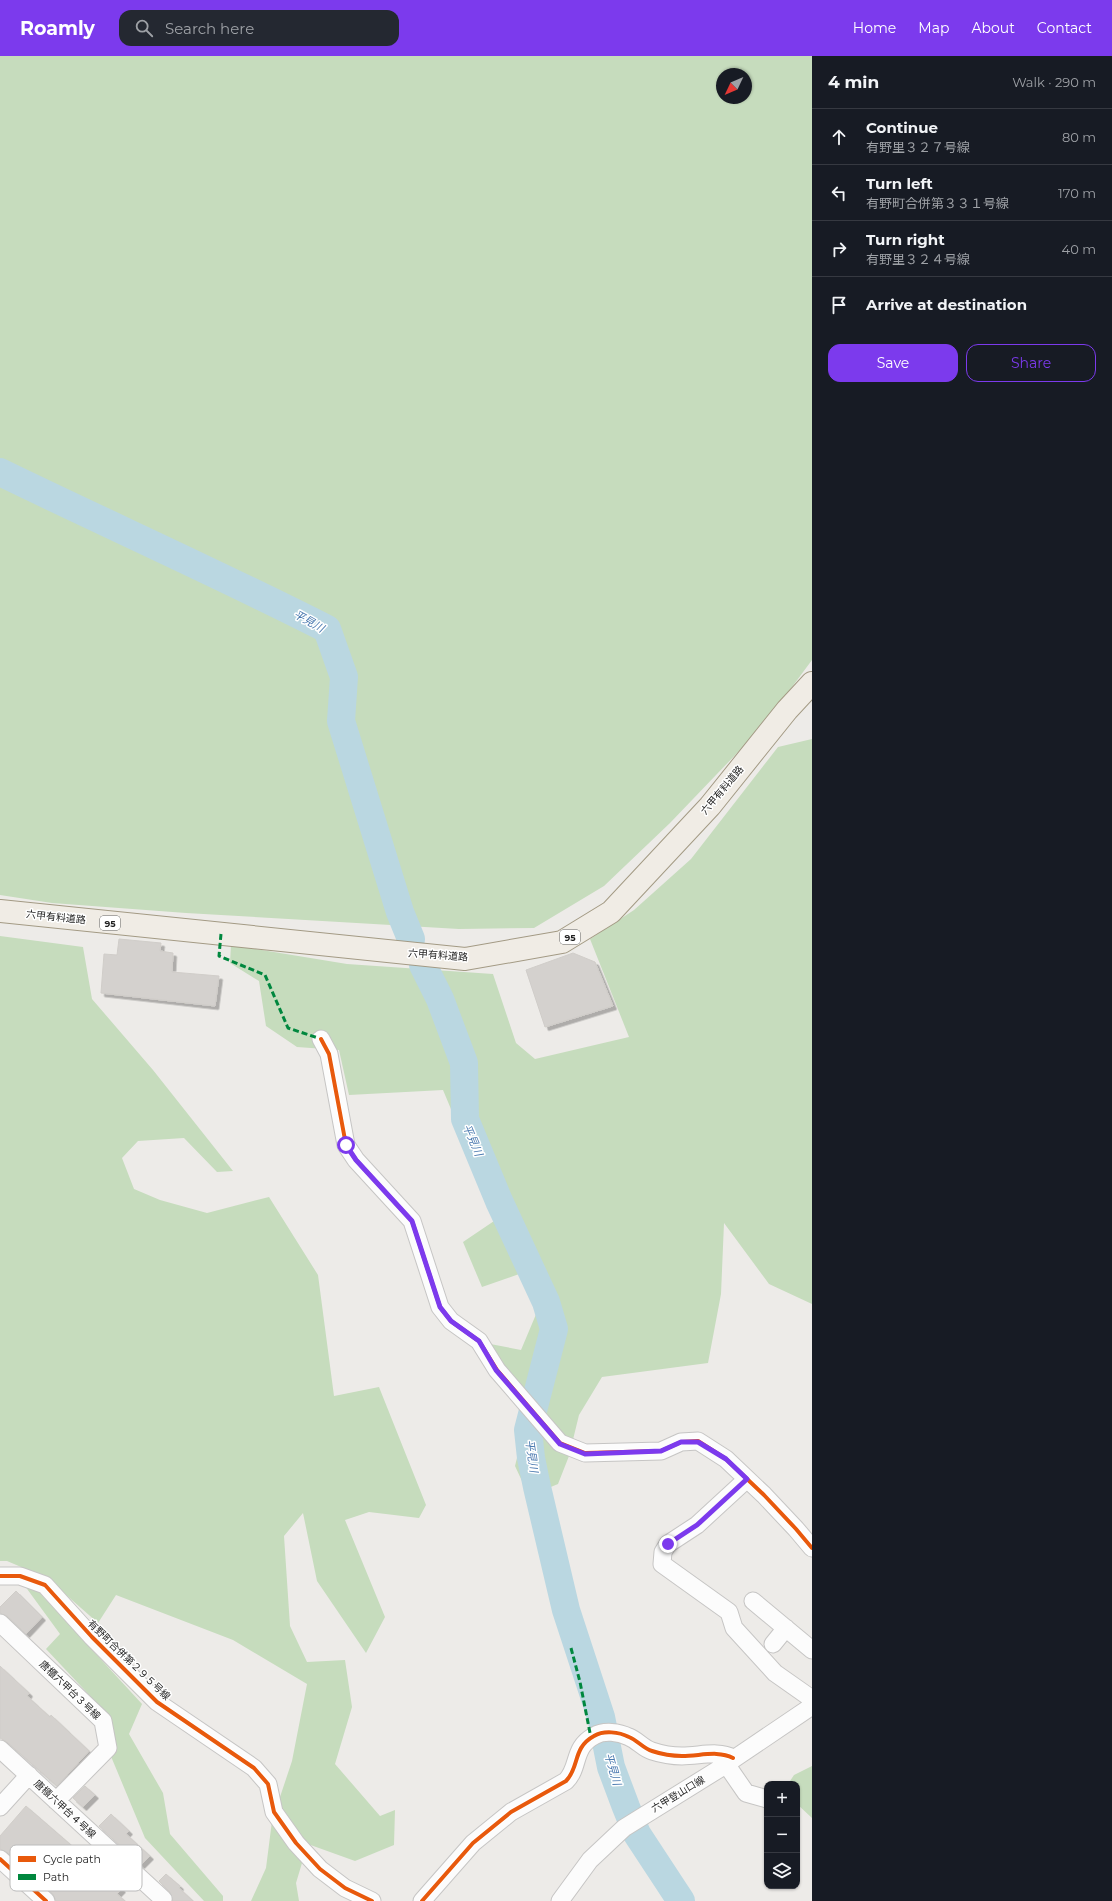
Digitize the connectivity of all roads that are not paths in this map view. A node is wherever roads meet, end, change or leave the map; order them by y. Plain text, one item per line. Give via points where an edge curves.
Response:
1 (812, 683) edge
2 (0, 911) edge
3 (321, 1039) dead end
4 (747, 1479) junction
5 (812, 1548) edge
6 (0, 1576) edge
7 (753, 1601) dead end
8 (0, 1623) edge
9 (786, 1628) junction
10 (773, 1644) dead end
11 (812, 1650) edge
12 (810, 1709) edge
13 (0, 1749) edge
14 (730, 1761) junction
15 (29, 1775) junction
16 (764, 1798) edge
17 (56, 1801) junction
18 (0, 1807) edge
19 (104, 1845) edge
20 (0, 1859) edge
21 (10, 1868) edge
22 (142, 1881) edge
23 (35, 1891) edge
24 (46, 1901) edge
25 (162, 1901) edge
26 (372, 1901) edge
27 (422, 1901) edge
28 (560, 1901) edge

1 - 2 main road, 六甲有料道路 / 95 via 786,710 710,806 611,912 562,942 465,959
3 - 4 street via 330,1054 346,1145 356,1160 412,1221 440,1307 451,1321 479,1341 496,1370 560,1444 585,1454 661,1451 681,1442 698,1442 726,1459
4 - 5 street
4 - 12 street via 697,1525 668,1544 663,1552 662,1564 729,1612 734,1628
6 - 26 street, 有野町合併第２９５号線 via 20,1576 45,1585 92,1637 157,1702 254,1768 268,1784 274,1812 296,1844 320,1869 345,1888
7 - 9 street
8 - 17 street, 唐櫃六甲台３号線 via 103,1721 108,1748
9 - 10 street
9 - 11 street
12 - 14 street, 六甲登山口線
13 - 15 street, 唐櫃六甲台４号線
14 - 16 street via 746,1793
14 - 27 street via 724,1754 680,1756 651,1751 629,1736 602,1734 584,1743 576,1756 572,1774 566,1781 511,1812 473,1843
14 - 28 street, 六甲登山口線 via 624,1828 590,1860
15 - 17 street, 唐櫃六甲台４号線
15 - 18 street
17 - 19 street, 唐櫃六甲台４号線
20 - 21 street
22 - 25 street, 唐櫃六甲台４号線
23 - 24 street

